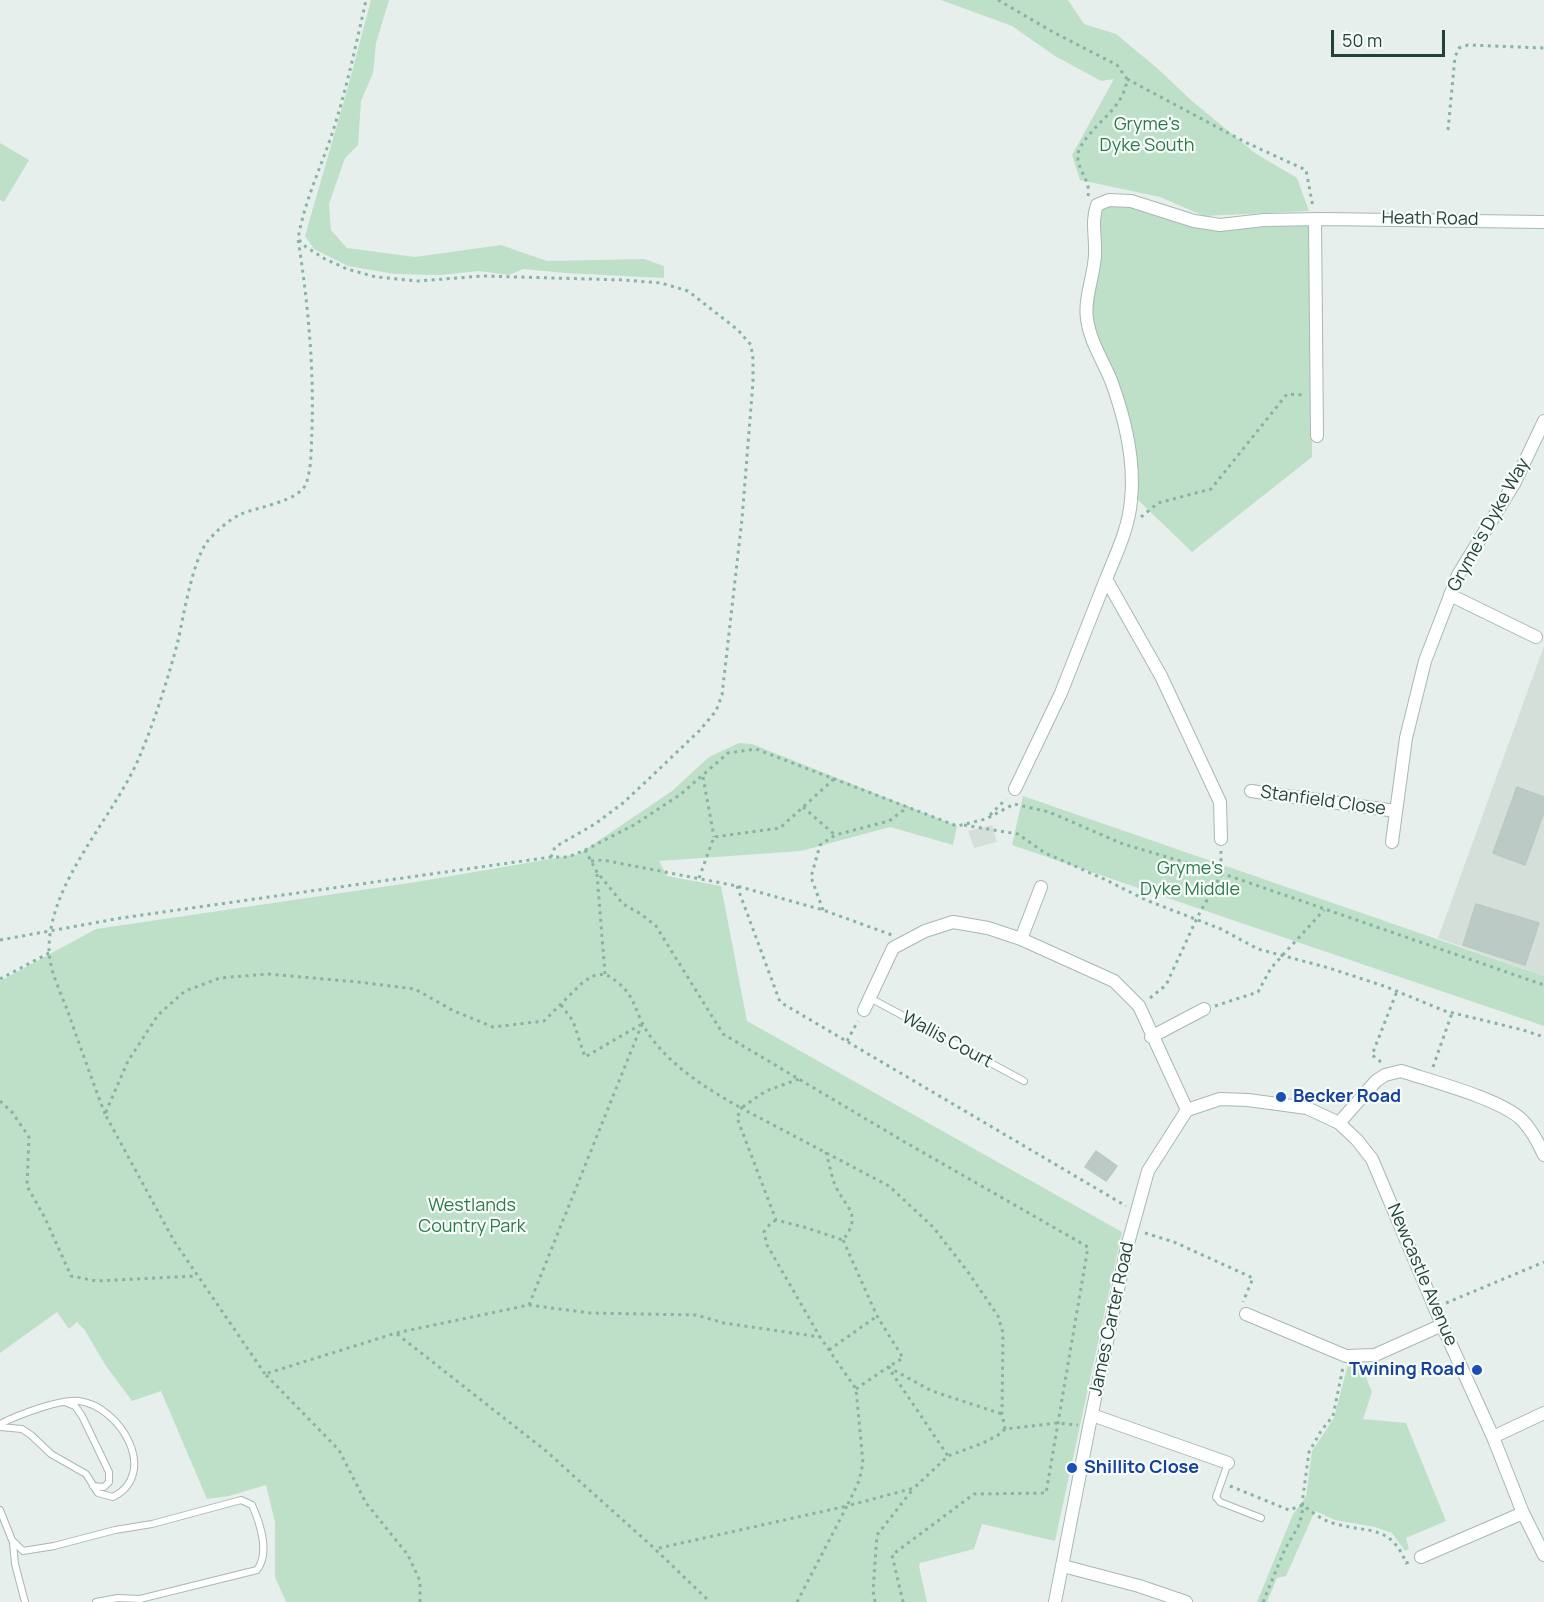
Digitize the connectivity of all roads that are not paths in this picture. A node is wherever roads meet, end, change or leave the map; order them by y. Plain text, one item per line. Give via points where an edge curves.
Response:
1 (1315, 219) junction
2 (1544, 222) edge
3 (1544, 421) edge
4 (1317, 436) dead end
5 (1106, 579) junction
6 (1449, 595) junction
7 (1536, 637) dead end
8 (1015, 789) road end
9 (1251, 791) dead end
10 (1395, 811) junction
11 (1221, 839) road end
12 (1392, 842) dead end
13 (1041, 887) dead end
14 (1021, 939) junction
15 (870, 998) junction
16 (1204, 1009) road end
17 (864, 1010) road end
18 (1151, 1037) junction
19 (1024, 1081) dead end
20 (1187, 1110) junction
21 (1339, 1123) junction
22 (1544, 1155) edge
23 (1246, 1314) road end
24 (1442, 1325) junction
25 (66, 1403) junction
26 (1544, 1413) edge
27 (1090, 1421) junction
28 (0, 1425) edge
29 (1493, 1437) junction
30 (1228, 1463) joint
31 (93, 1486) junction
32 (0, 1510) edge
33 (1523, 1513) junction
34 (1262, 1518) dead end
35 (12, 1540) junction
36 (1544, 1555) edge
37 (1421, 1557) road end
38 (1063, 1566) junction
39 (25, 1602) edge
40 (96, 1602) edge
41 (1056, 1602) edge
42 (1186, 1602) edge

1 - 2 street, Heath Road
1 - 4 street
1 - 5 street, Heath Road via 1220,225 1131,201 1109,200 1097,205 1087,318 1112,383 1132,477 1124,532
3 - 6 street, Gryme's Dyke Way via 1515,482
5 - 8 street via 1061,693
5 - 11 street via 1161,676 1220,802
6 - 7 street
6 - 10 street, Gryme's Dyke Way via 1425,661
9 - 10 street, Stanfield Close
10 - 12 street, Gryme's Dyke Way
13 - 14 street
14 - 15 street via 953,922 926,931 893,948
14 - 18 street via 1114,981 1139,1006
15 - 17 street
15 - 19 lane, Wallis Court
16 - 18 street
18 - 20 street
20 - 21 street, Newcastle Avenue via 1220,1099 1248,1100 1307,1108
20 - 27 street, James Carter Road via 1148,1171
21 - 22 street via 1376,1081 1401,1071 1502,1107 1520,1118 1537,1138
21 - 24 street, Newcastle Avenue via 1372,1159
23 - 24 street via 1346,1356 1375,1355
24 - 29 street, Newcastle Avenue
25 - 28 lane via 24,1413
25 - 31 lane via 75,1406 82,1416 109,1472 109,1482
25 - 31 lane via 94,1405 109,1415 123,1431 135,1456 134,1476 125,1491 113,1497 98,1493
26 - 29 street
27 - 30 street
27 - 38 street, James Carter Road
28 - 31 lane via 22,1429 51,1454 86,1474
29 - 33 street, Newcastle Avenue
30 - 34 lane via 1216,1497
32 - 35 lane
33 - 36 street, Newcastle Avenue
33 - 37 street
35 - 39 lane
35 - 40 lane via 23,1551 35,1550 241,1500 252,1505 264,1549 257,1570 140,1599
38 - 41 street, James Carter Road
38 - 42 street

